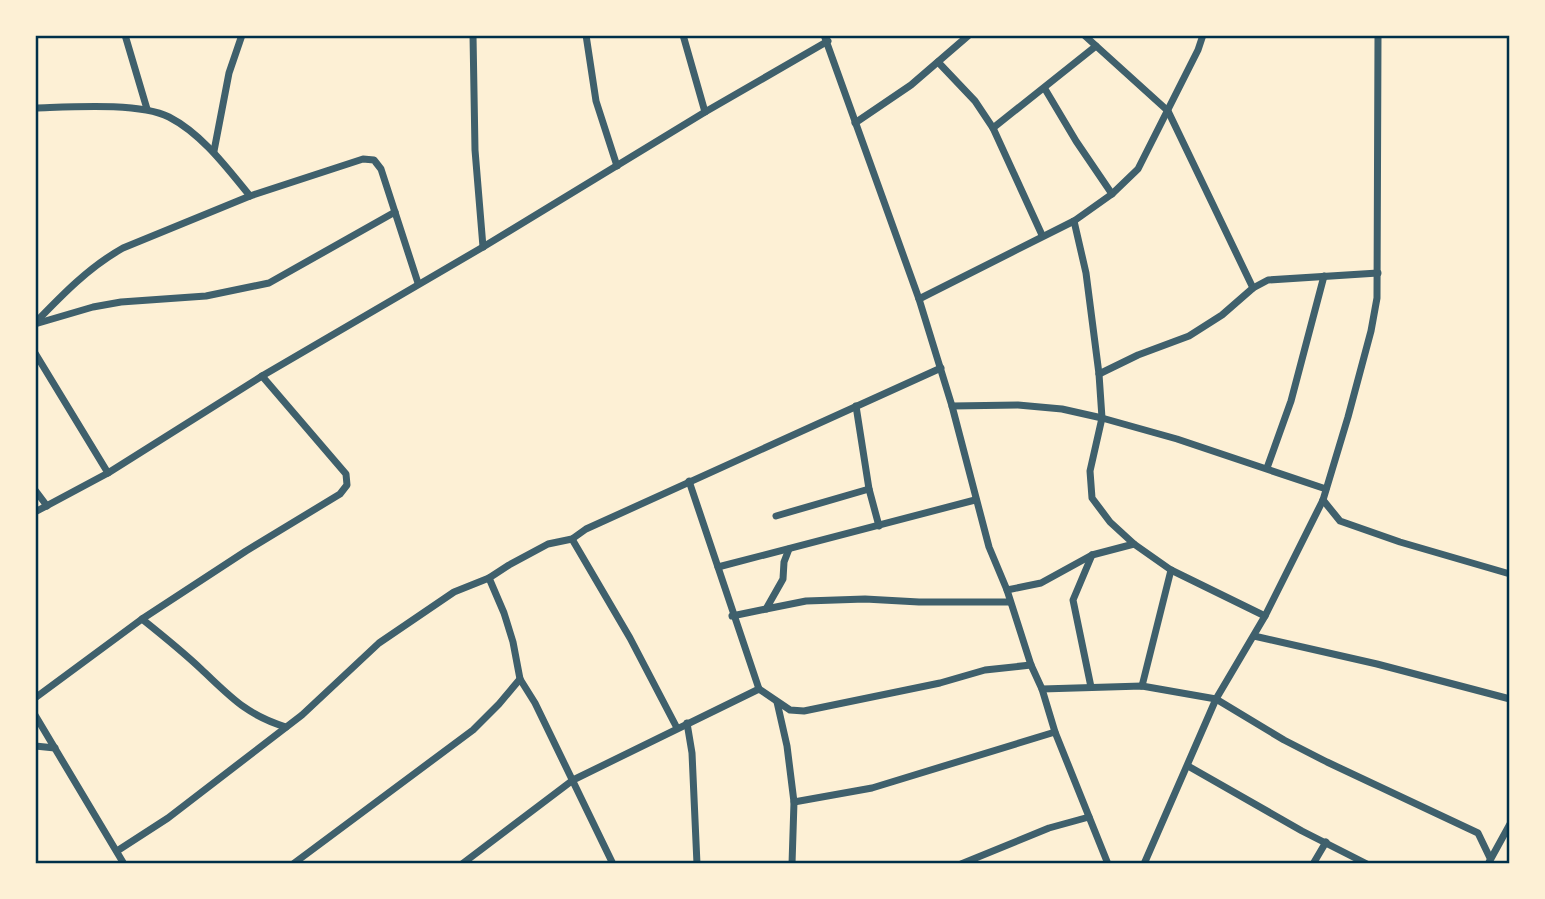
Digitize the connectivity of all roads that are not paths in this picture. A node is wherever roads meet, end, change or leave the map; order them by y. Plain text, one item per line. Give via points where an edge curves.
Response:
1 (125, 35) edge
2 (242, 35) edge
3 (473, 35) edge
4 (586, 35) edge
5 (683, 35) edge
6 (969, 35) edge
7 (1084, 35) edge
8 (1203, 35) edge
9 (1378, 35) edge
10 (826, 38) edge
11 (1096, 46) junction
12 (938, 62) junction
13 (1045, 89) junction
14 (35, 108) edge
15 (146, 109) junction
16 (1168, 111) junction
17 (705, 112) junction
18 (855, 123) junction
19 (993, 128) junction
20 (214, 152) junction
21 (617, 166) junction
22 (1112, 194) junction
23 (250, 196) junction
24 (395, 212) junction
25 (1074, 221) junction
26 (1042, 235) junction
27 (483, 247) junction
28 (1378, 273) junction
29 (1324, 276) junction
30 (418, 283) junction
31 (1253, 288) junction
32 (919, 299) junction
33 (35, 323) edge
34 (35, 353) edge
35 (941, 368) junction
36 (1099, 374) junction
37 (262, 376) junction
38 (856, 405) junction
39 (952, 407) junction
40 (1102, 418) junction
41 (1267, 468) junction
42 (108, 473) junction
43 (689, 481) junction
44 (869, 489) junction
45 (1326, 489) junction
46 (35, 490) edge
47 (975, 500) junction
48 (1323, 500) junction
49 (47, 506) junction
50 (35, 512) edge
51 (776, 516) dead end
52 (879, 526) junction
53 (572, 539) junction
54 (1134, 544) junction
55 (789, 549) junction
56 (1091, 555) junction
57 (718, 567) junction
58 (1171, 570) junction
59 (1510, 574) edge
60 (489, 578) junction
61 (1007, 590) junction
62 (1010, 602) junction
63 (766, 609) junction
64 (732, 616) junction
65 (1265, 616) junction
66 (142, 619) junction
67 (1254, 636) junction
68 (1031, 665) junction
69 (520, 679) junction
70 (1142, 686) junction
71 (1091, 687) junction
72 (758, 689) junction
73 (1042, 689) junction
74 (35, 698) edge
75 (1216, 699) junction
76 (1510, 699) edge
77 (777, 702) junction
78 (36, 717) edge
79 (687, 723) junction
80 (286, 727) junction
81 (677, 728) junction
82 (1055, 732) junction
83 (35, 746) edge
84 (55, 748) junction
85 (1188, 766) junction
86 (573, 780) junction
87 (794, 802) junction
88 (1089, 817) junction
89 (1510, 824) edge
90 (1326, 842) junction
91 (120, 860) edge
92 (1489, 861) edge
93 (293, 864) edge
94 (462, 864) edge
95 (613, 864) edge
96 (697, 864) edge
97 (792, 864) edge
98 (961, 864) edge
99 (1108, 864) edge
100 (1144, 864) edge
101 (1313, 864) edge
102 (1367, 864) edge

1 - 15 street
2 - 20 street via 229,73
3 - 27 street
4 - 21 street via 596,101
5 - 17 street
6 - 12 street
7 - 11 street
8 - 16 street
9 - 28 street
10 - 17 street
10 - 18 street
11 - 13 street
11 - 16 street
12 - 18 street
12 - 19 street
13 - 19 street
13 - 22 street
14 - 15 street
15 - 20 street via 170,118
16 - 22 street via 1138,169
16 - 31 street
17 - 21 street
18 - 32 street
19 - 26 street
20 - 23 street
21 - 27 street
22 - 25 street
23 - 24 street via 363,159 374,160
23 - 33 street via 104,259
24 - 30 street
24 - 33 street via 269,283 206,296 121,302
25 - 26 street
25 - 36 street
26 - 32 street
27 - 30 street
28 - 29 street
28 - 45 street via 1371,331
29 - 31 street via 1268,280
29 - 41 street via 1291,401
30 - 37 street
31 - 36 street via 1189,336
32 - 35 street
34 - 42 street
35 - 38 street
35 - 39 street
36 - 40 street
37 - 42 street
37 - 66 street via 346,474 347,485 340,494
38 - 43 street
38 - 44 street
39 - 40 street via 1018,405
39 - 47 street
40 - 41 street
40 - 54 street via 1090,471 1092,498
41 - 45 street
42 - 49 street
43 - 53 street via 586,528
43 - 57 street
44 - 51 street
44 - 52 street
45 - 48 street
46 - 49 street
47 - 52 street
47 - 61 street
48 - 59 street via 1340,521
48 - 65 street
49 - 50 street
52 - 55 street
53 - 60 street via 548,544
53 - 81 street
54 - 56 street
54 - 58 street
55 - 57 street
55 - 63 street via 783,579
56 - 61 street via 1041,583
56 - 71 street via 1073,600
57 - 64 street
58 - 65 street
58 - 70 street
60 - 69 street via 513,642
60 - 80 street via 454,592 379,643
61 - 62 street
62 - 63 street via 864,599 806,601
62 - 68 street
63 - 64 street
64 - 72 street
65 - 67 street
66 - 74 street
66 - 80 street via 230,699 266,721
67 - 75 street
67 - 76 street
68 - 73 street
68 - 77 street via 985,670 804,710 790,710
69 - 86 street
69 - 93 street via 473,730
70 - 71 street
70 - 75 street
71 - 73 street
72 - 77 street
72 - 79 street
73 - 82 street
75 - 85 street
75 - 92 street via 1317,757 1478,833
77 - 87 street
78 - 84 street
79 - 81 street
79 - 96 street
80 - 91 street
81 - 86 street
82 - 87 street via 872,788
82 - 88 street
83 - 84 street
84 - 91 street
85 - 90 street
85 - 100 street
86 - 94 street
86 - 95 street
87 - 97 street
88 - 98 street via 1048,828
88 - 99 street
89 - 92 street
90 - 101 street
90 - 102 street

